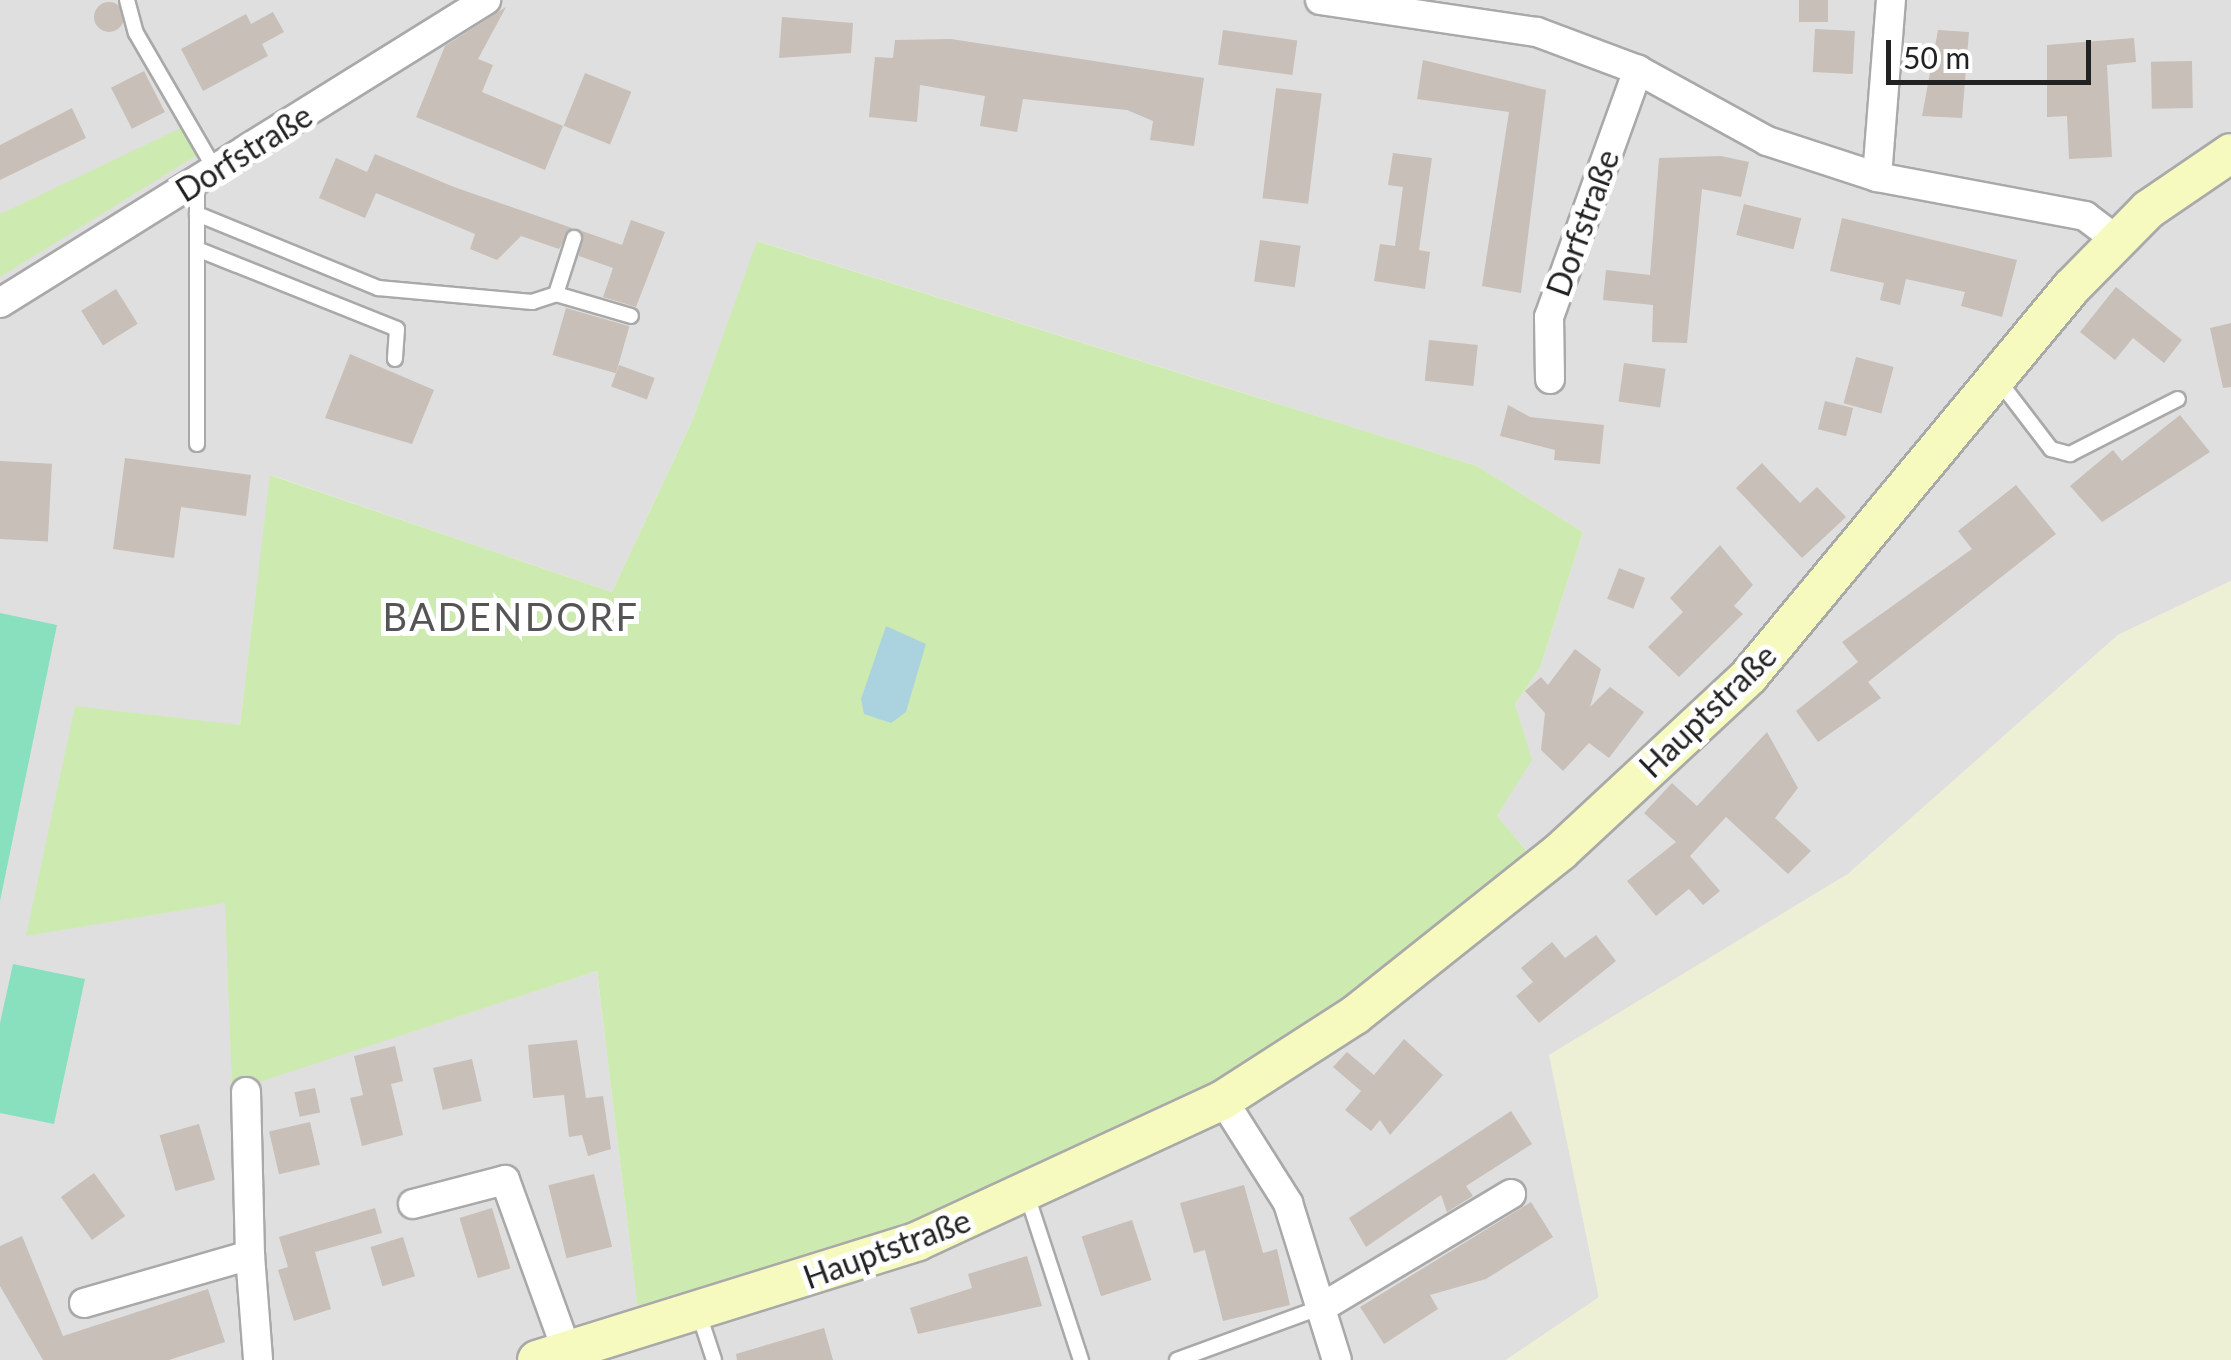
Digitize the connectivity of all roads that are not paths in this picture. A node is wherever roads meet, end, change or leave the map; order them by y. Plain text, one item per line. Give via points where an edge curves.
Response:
1 (127, 0) edge
2 (486, 0) edge
3 (1320, 0) edge
4 (1891, 0) edge
5 (1638, 70) junction
6 (2231, 153) edge
7 (206, 177) junction
8 (1877, 177) junction
9 (197, 214) junction
10 (574, 238) dead end
11 (2118, 241) junction
12 (197, 248) junction
13 (556, 294) junction
14 (0, 303) edge
15 (631, 316) dead end
16 (395, 359) dead end
17 (1996, 377) junction
18 (1550, 379) dead end
19 (2178, 399) dead end
20 (197, 444) dead end
21 (246, 1092) dead end
22 (1223, 1100) junction
23 (1026, 1194) junction
24 (1511, 1194) dead end
25 (413, 1204) dead end
26 (250, 1255) junction
27 (84, 1304) dead end
28 (1324, 1306) junction
29 (699, 1314) junction
30 (552, 1355) edge
31 (258, 1360) edge
32 (714, 1360) edge
33 (1081, 1360) edge
34 (1177, 1360) edge
35 (1337, 1360) edge

1 - 7 lane via 136,33
2 - 7 street, Dorfstraße
3 - 5 street via 1537,32
4 - 8 street
5 - 8 street via 1767,141
5 - 18 street, Dorfstraße via 1549,317
6 - 11 main road, Hauptstraße via 2181,182
7 - 9 lane
7 - 14 street, Dorfstraße
8 - 11 street via 2072,213
9 - 12 lane
9 - 13 lane via 378,288 532,302
10 - 13 lane
11 - 17 main road, Hauptstraße
12 - 16 lane via 397,329
12 - 20 lane
13 - 15 lane
17 - 19 lane via 2051,449 2070,454
17 - 22 main road, Hauptstraße via 1901,504 1748,676 1442,951
21 - 26 street
22 - 23 main road, Hauptstraße
22 - 28 street via 1288,1203
23 - 29 main road, Hauptstraße
23 - 33 lane
24 - 28 street
25 - 30 street via 505,1180
26 - 27 street
26 - 31 street
28 - 34 lane
28 - 35 street
29 - 30 main road, Hauptstraße
29 - 32 lane

